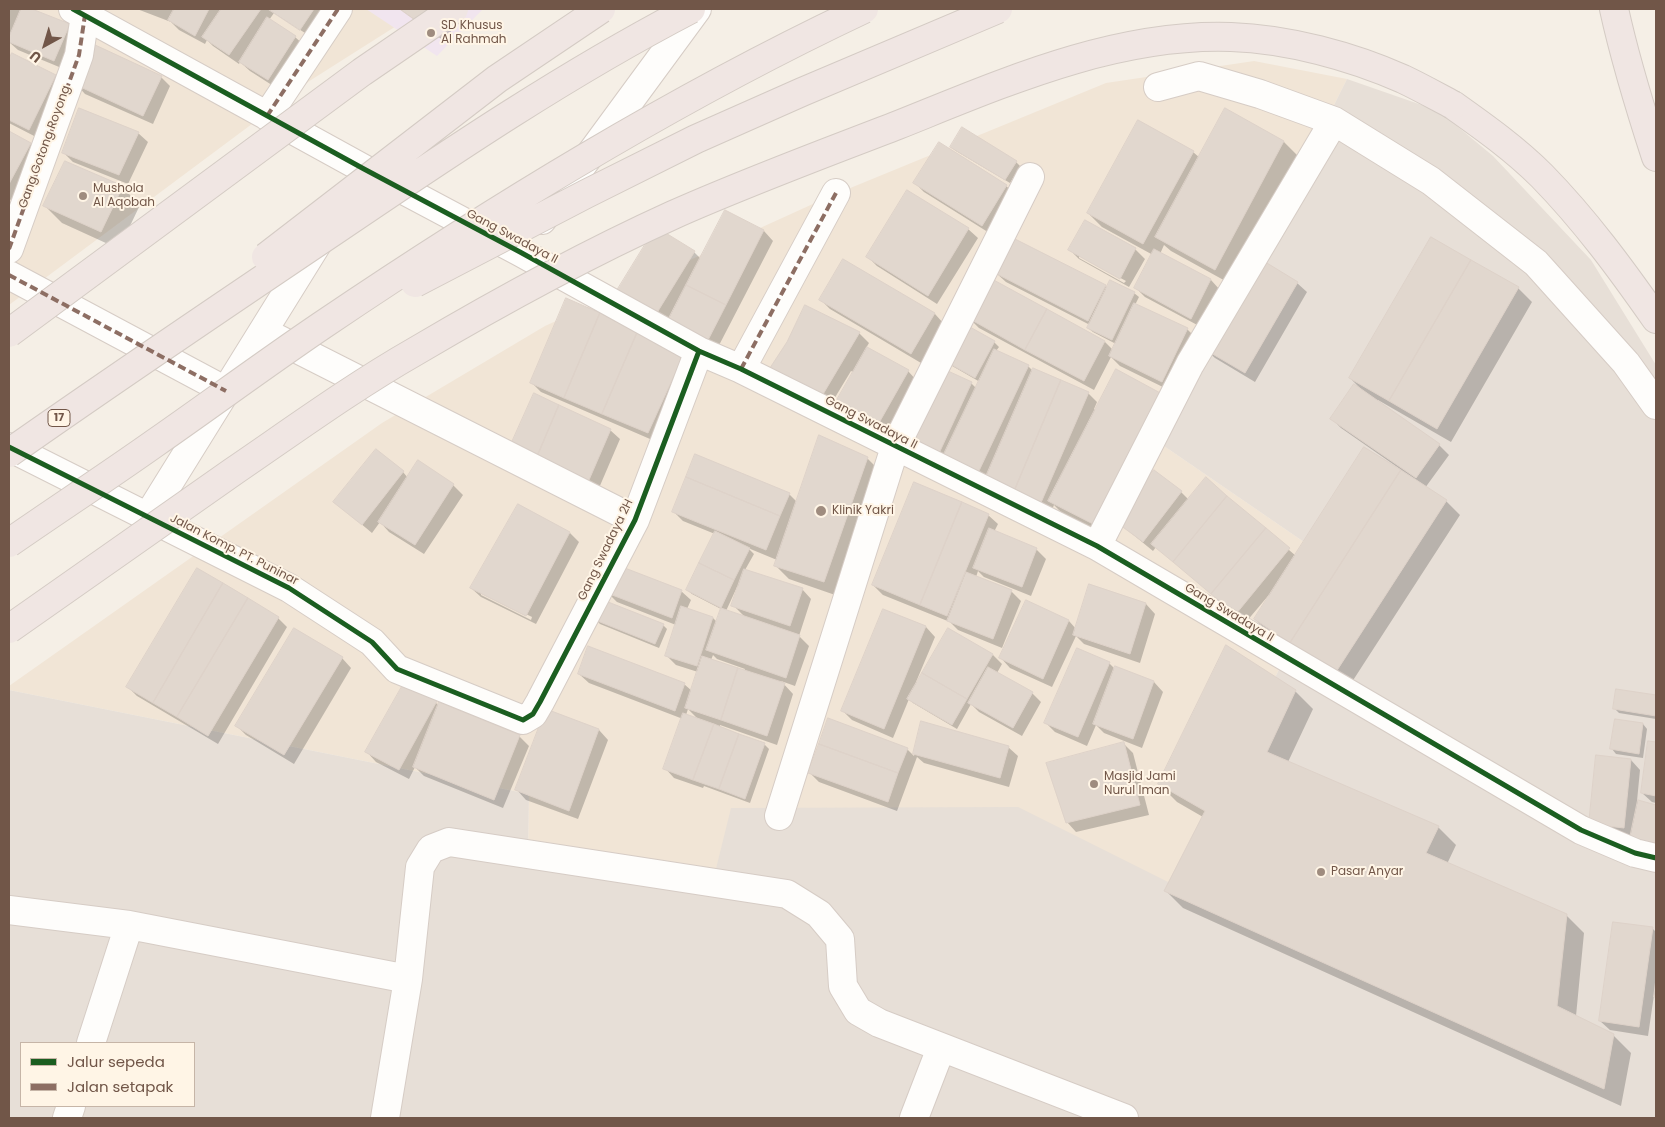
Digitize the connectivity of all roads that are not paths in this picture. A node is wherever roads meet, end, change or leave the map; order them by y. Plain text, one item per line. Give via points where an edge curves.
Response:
1 (338, 9) edge
2 (454, 9) edge
3 (601, 9) edge
4 (692, 9) edge
5 (697, 9) edge
6 (864, 9) edge
7 (998, 9) edge
8 (1614, 9) edge
9 (79, 12) edge
10 (1158, 87) dead end
11 (267, 116) junction
12 (1334, 122) junction
13 (1656, 157) edge
14 (364, 169) junction
15 (1030, 177) dead end
16 (836, 193) dead end
17 (9, 249) edge
18 (520, 252) junction
19 (9, 275) edge
20 (1656, 319) edge
21 (264, 332) junction
22 (9, 333) edge
23 (699, 351) junction
24 (741, 369) junction
25 (109, 383) junction
26 (226, 391) junction
27 (1656, 405) edge
28 (154, 444) junction
29 (9, 447) edge
30 (895, 447) junction
31 (9, 453) edge
32 (147, 518) junction
33 (635, 520) junction
34 (9, 543) edge
35 (1097, 546) junction
36 (9, 628) edge
37 (523, 720) joint
38 (779, 816) dead end
39 (1656, 858) edge
40 (9, 910) edge
41 (129, 925) junction
42 (408, 979) junction
43 (91, 1042) edge
44 (941, 1048) junction
45 (385, 1118) edge
46 (914, 1118) edge
47 (1124, 1118) edge

1 - 11 street
2 - 22 highway, bridge via 354,78
3 - 25 highway, bridge via 497,79 307,224
4 - 25 highway, 17, bridge via 579,73 444,157
5 - 18 street
6 - 28 highway, bridge via 613,140 320,326
7 - 28 highway, bridge via 696,139 586,194 430,275 332,331
8 - 13 highway via 1622,48
9 - 11 street, Gang Swadaya II
9 - 17 street, Gang Gotong Royong via 79,54
10 - 12 street via 1198,76 1260,94
11 - 14 street, Gang Swadaya II
12 - 27 street via 1431,181 1536,264 1626,363
12 - 35 street via 1190,364
14 - 18 street, Gang Swadaya II
14 - 21 street
15 - 30 street
16 - 24 street
18 - 23 street, Gang Swadaya II
19 - 26 street
20 - 36 highway, bridge via 1579,216 1548,182 1500,138 1453,105 1402,79 1349,58 1292,44 1232,37 1177,39 1115,49 1034,73 955,102 674,215 588,256 413,352 328,406
21 - 26 street
21 - 33 street
23 - 24 street, Gang Swadaya II
23 - 33 street, Gang Swadaya 2H
24 - 30 street, Gang Swadaya II
25 - 31 highway, 17, bridge
26 - 32 street
28 - 34 highway, bridge
29 - 32 street, Jalan Komp. PT. Puninar
30 - 35 street, Gang Swadaya II
30 - 38 street
32 - 37 street, Jalan Komp. PT. Puninar via 289,588 372,642 397,669
33 - 37 street, Gang Swadaya 2H via 540,702 533,714
35 - 39 street, Gang Swadaya II via 1581,830 1635,854
40 - 41 street
41 - 42 street
41 - 43 street
42 - 44 street via 420,867 431,849 449,842 786,894 819,914 840,939 843,986 858,1011
42 - 45 street
44 - 46 street
44 - 47 street

